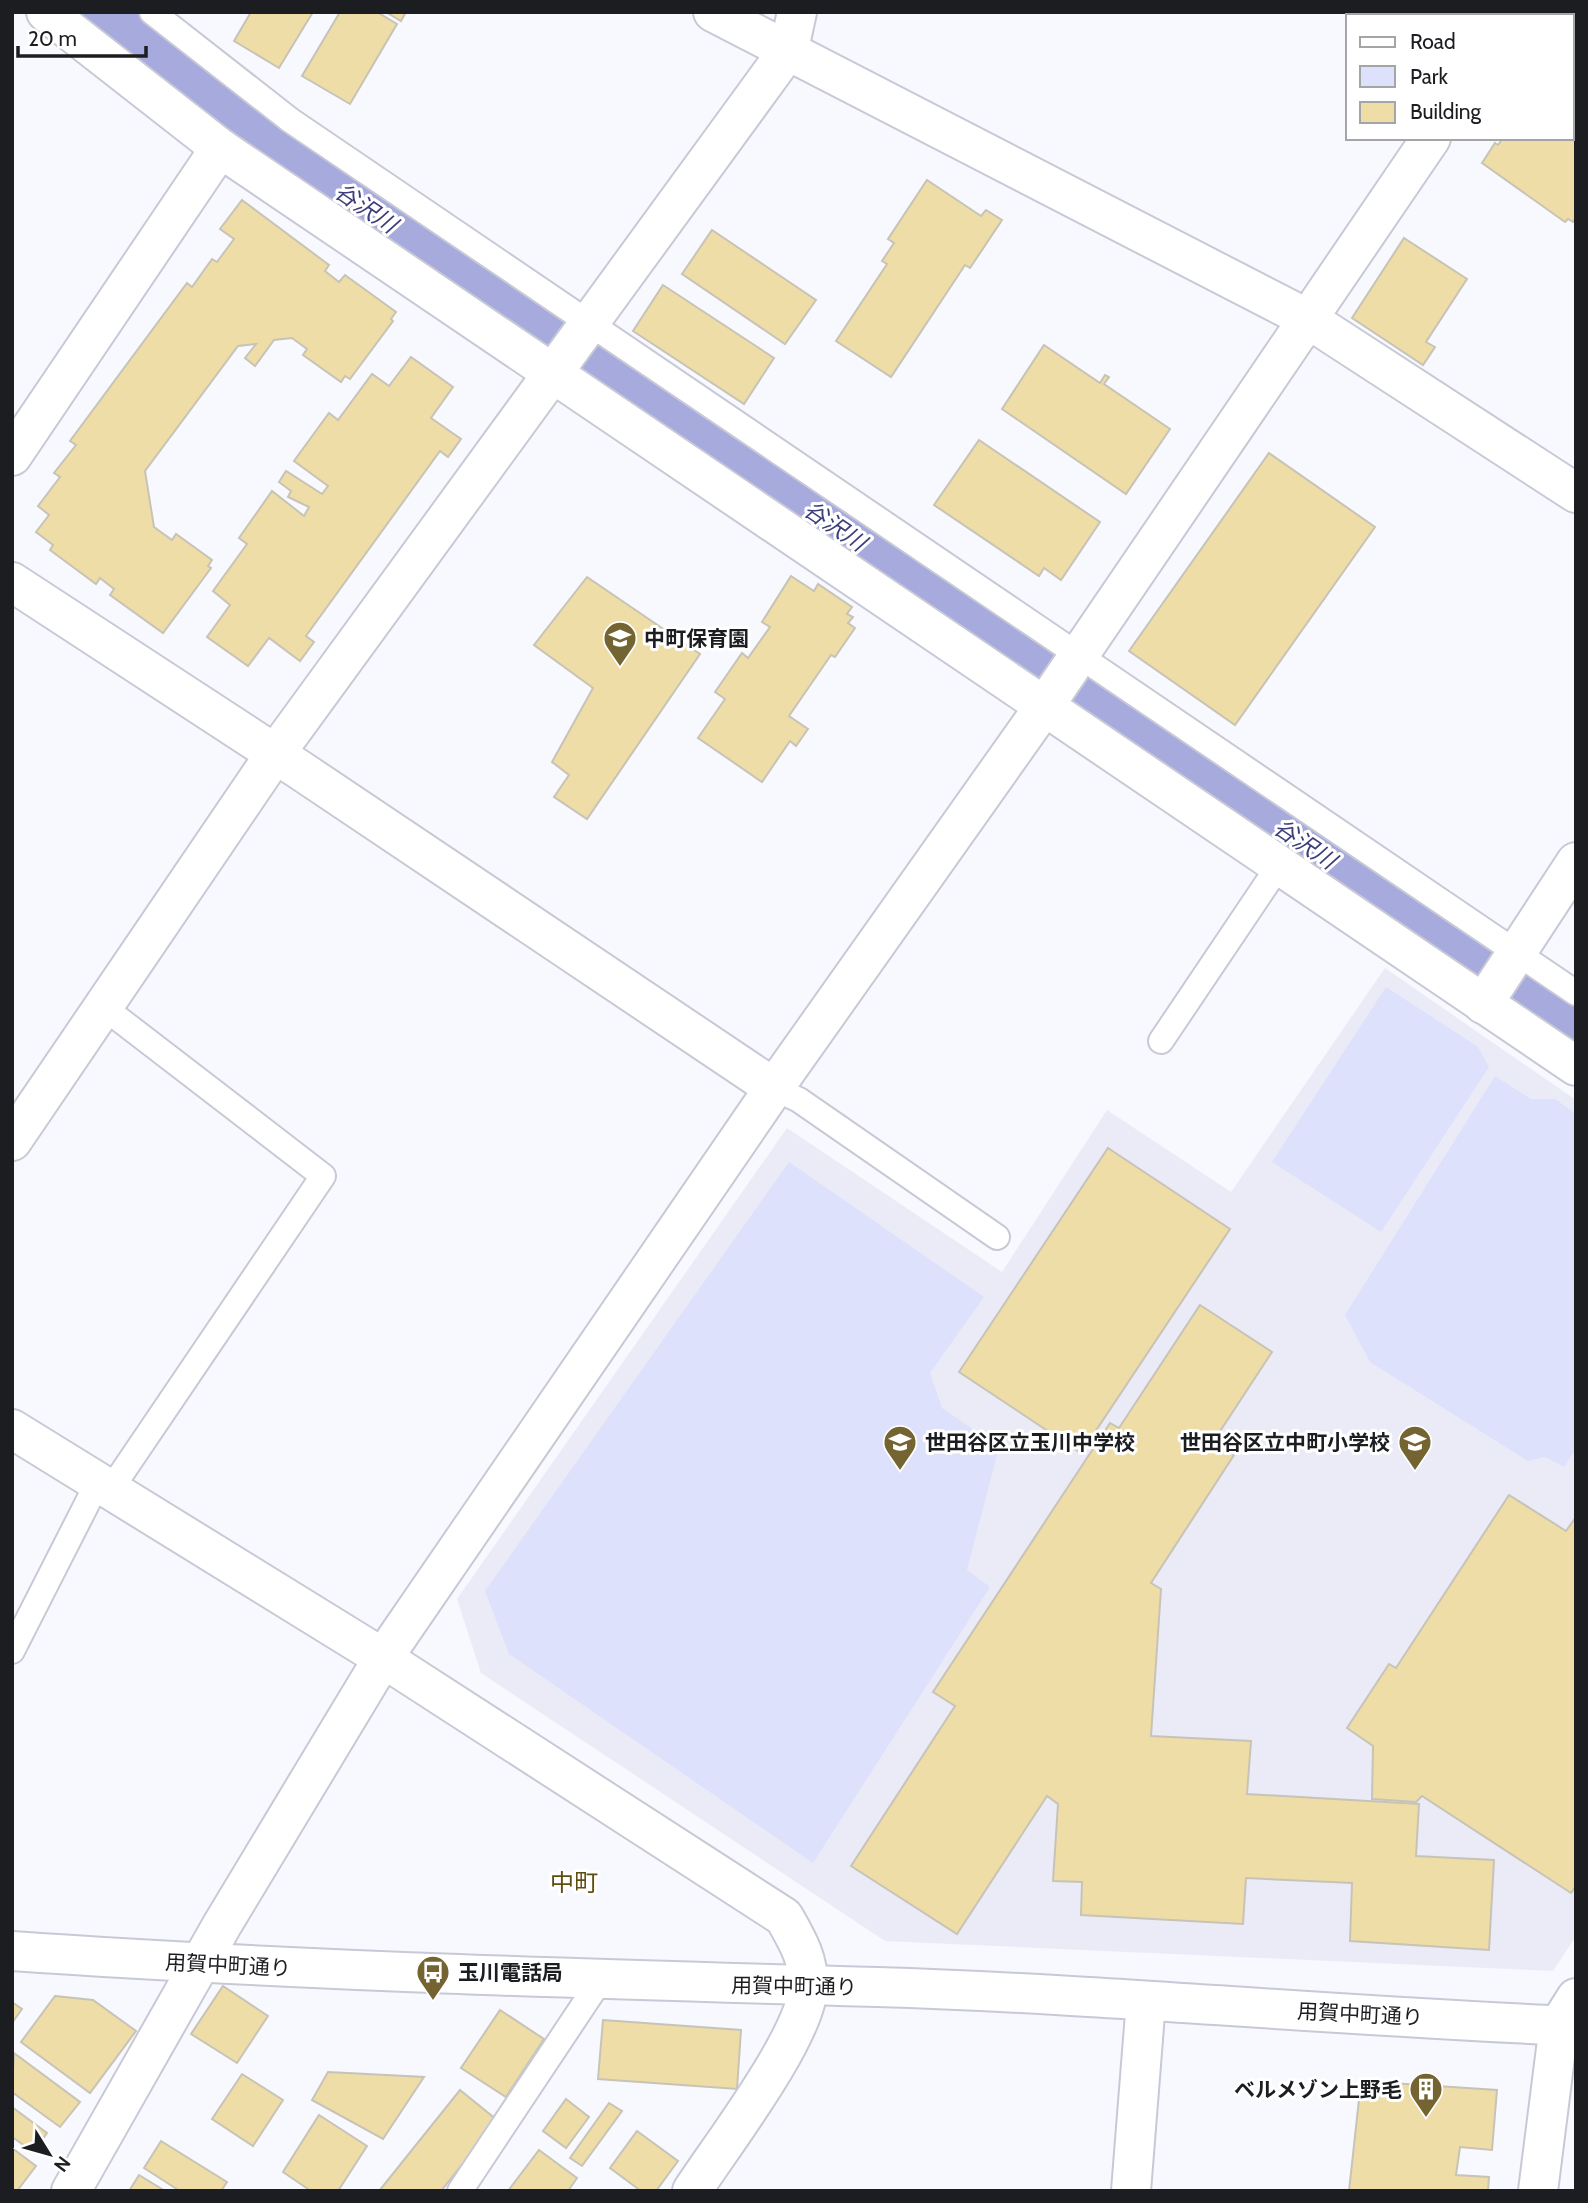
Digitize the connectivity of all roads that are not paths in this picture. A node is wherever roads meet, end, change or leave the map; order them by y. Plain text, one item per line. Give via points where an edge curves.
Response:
1 (46, 12) edge
2 (152, 12) edge
3 (713, 12) edge
4 (797, 12) edge
5 (789, 49) junction
6 (1430, 140) edge
7 (220, 148) junction
8 (1307, 319) junction
9 (589, 325) junction
10 (551, 375) junction
11 (12, 456) edge
12 (1574, 487) edge
13 (12, 582) edge
14 (1076, 656) junction
15 (1043, 708) junction
16 (275, 754) junction
17 (1576, 862) edge
18 (1280, 864) junction
19 (1501, 977) junction
20 (1576, 993) edge
21 (102, 1006) junction
22 (1161, 1041) dead end
23 (1576, 1066) edge
24 (774, 1088) junction
25 (12, 1141) edge
26 (997, 1237) dead end
27 (12, 1429) edge
28 (103, 1488) junction
29 (12, 1651) edge
30 (383, 1658) junction
31 (12, 1951) edge
32 (200, 1964) junction
33 (599, 1982) junction
34 (808, 1988) junction
35 (1146, 2001) junction
36 (1570, 2016) edge
37 (71, 2191) edge
38 (460, 2191) edge
39 (692, 2191) edge
40 (1131, 2191) edge
41 (1538, 2191) edge

1 - 7 street
2 - 9 lane via 290,120
3 - 5 street
4 - 5 street
5 - 8 street
5 - 9 street
6 - 8 street
7 - 10 street
7 - 11 street
8 - 12 street
8 - 14 street
9 - 10 street
9 - 14 lane
10 - 15 street
10 - 16 street
13 - 16 street
14 - 15 street
14 - 19 lane
15 - 18 street
15 - 24 street
16 - 21 street
16 - 24 street
17 - 19 street
18 - 19 street
18 - 22 lane
19 - 20 lane
19 - 23 street
21 - 25 street
21 - 28 lane via 323,1176
24 - 26 lane via 799,1100
24 - 30 street
27 - 28 street
28 - 29 lane
28 - 30 street
30 - 32 street
30 - 34 street via 784,1917 805,1952
31 - 32 street, 用賀中町通り
32 - 33 street, 用賀中町通り
32 - 37 street
33 - 34 street, 用賀中町通り
33 - 38 lane
34 - 35 street, 用賀中町通り via 875,1987
34 - 39 street via 799,2026
35 - 36 street, 用賀中町通り
35 - 40 street
36 - 41 street

